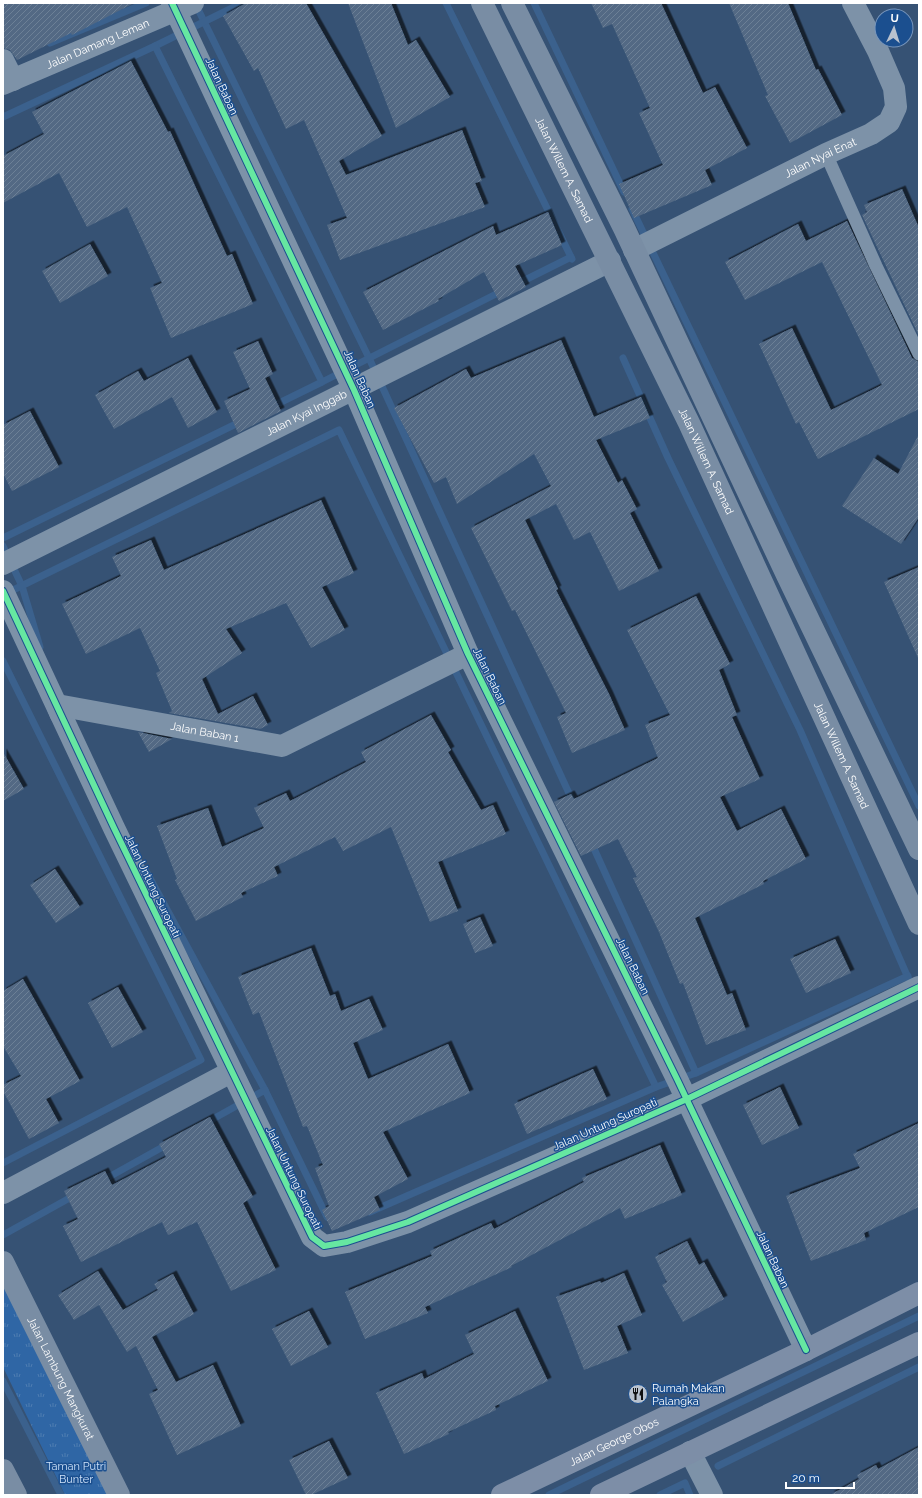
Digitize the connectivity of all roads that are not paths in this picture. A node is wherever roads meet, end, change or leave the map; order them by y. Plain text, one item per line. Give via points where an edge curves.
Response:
1 (482, 3) edge
2 (512, 3) edge
3 (853, 3) edge
4 (180, 6) edge
5 (3, 60) edge
6 (8, 82) edge
7 (826, 154) junction
8 (634, 250) junction
9 (610, 261) junction
10 (919, 354) edge
11 (354, 390) junction
12 (3, 564) edge
13 (3, 591) edge
14 (822, 649) junction
15 (468, 654) junction
16 (796, 660) junction
17 (57, 705) junction
18 (919, 849) edge
19 (919, 924) edge
20 (919, 987) edge
21 (231, 1072) junction
22 (686, 1099) junction
23 (3, 1193) edge
24 (3, 1262) edge
25 (919, 1293) edge
26 (919, 1343) edge
27 (806, 1350) junction
28 (690, 1452) junction
29 (3, 1470) edge
30 (16, 1495) edge
31 (119, 1495) edge
32 (502, 1495) edge
33 (601, 1495) edge
34 (712, 1495) edge

1 - 9 main road, Jalan Willem A. Samad
2 - 8 main road
3 - 7 street, Jalan Nyai Enat via 894,88 896,107 889,122 872,134
4 - 6 street, Jalan Damang Leman
4 - 11 street, Jalan Baban
5 - 6 street
7 - 8 street, Jalan Nyai Enat
7 - 10 lane
8 - 14 main road
9 - 11 street, Jalan Kyai Inggab
9 - 16 main road, Jalan Willem A. Samad via 689,423
11 - 12 street, Jalan Kyai Inggab
11 - 15 street, Jalan Baban
13 - 17 street
14 - 16 main road
14 - 18 main road
15 - 17 street, Jalan Baban 1 via 282,746
15 - 22 street, Jalan Baban
16 - 19 main road, Jalan Willem A. Samad
17 - 21 street, Jalan Untung Suropati
20 - 22 street, Jalan Untung Suropati
21 - 22 street, Jalan Untung Suropati via 312,1237 324,1246 347,1242 408,1222
21 - 23 street
22 - 27 street, Jalan Baban
24 - 31 main road, Jalan Lambung Mangkurat
25 - 27 main road, Jalan George Obos
26 - 28 main road
27 - 32 main road, Jalan George Obos
28 - 33 main road
28 - 34 street
29 - 30 main road

